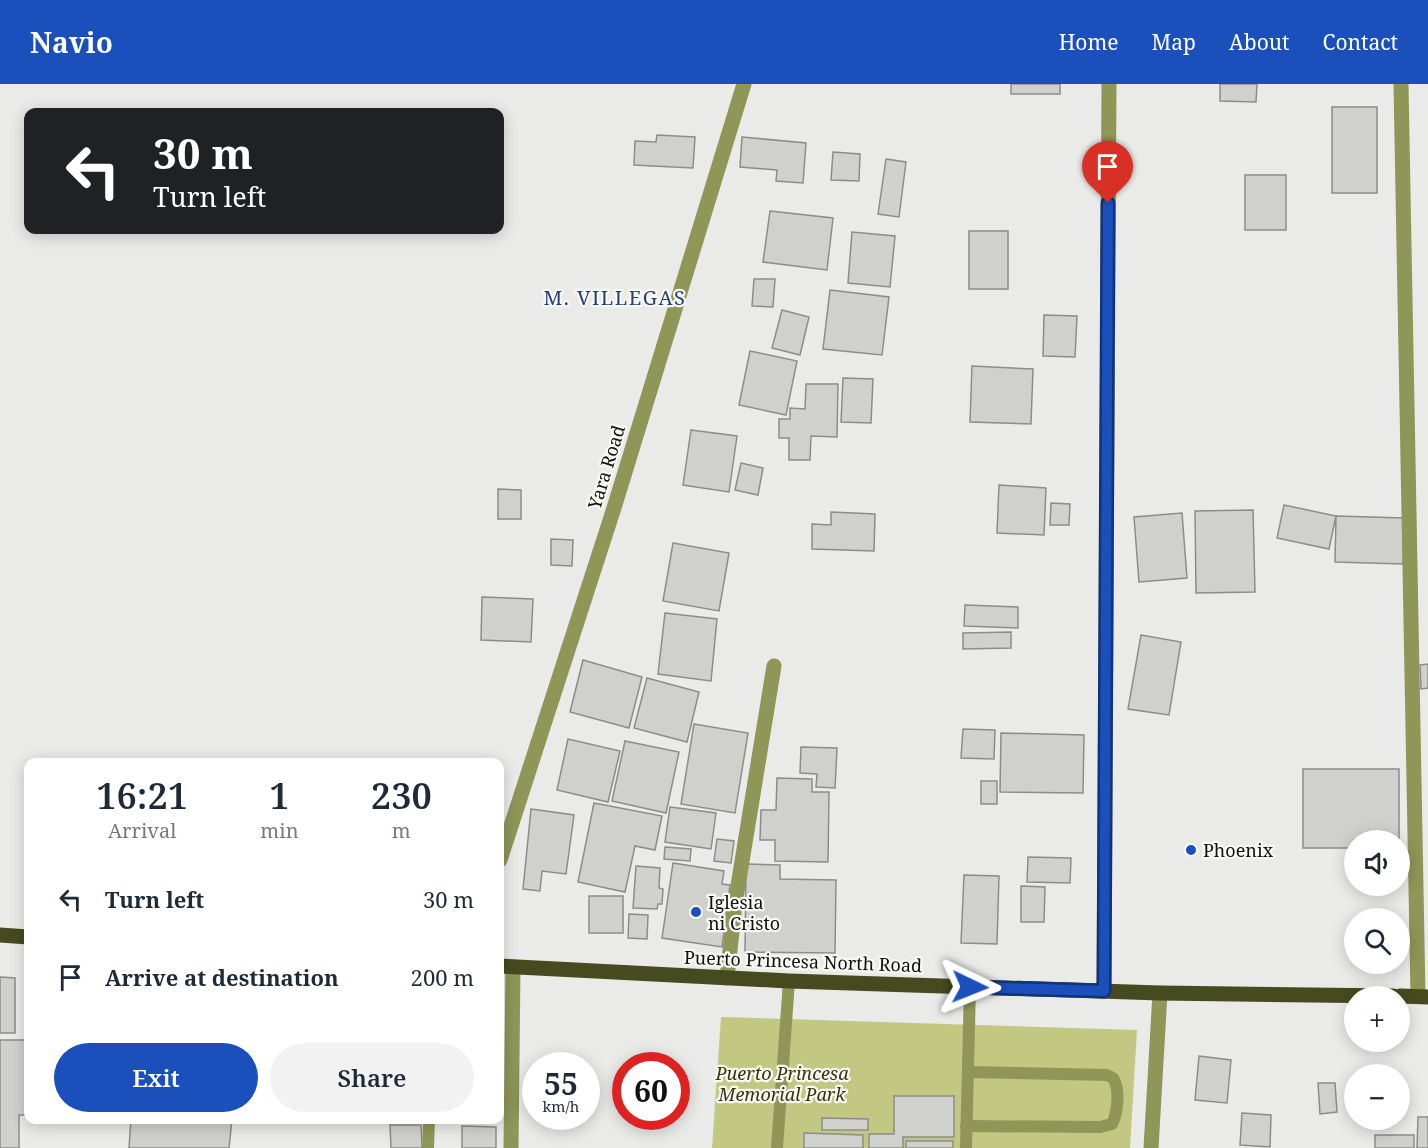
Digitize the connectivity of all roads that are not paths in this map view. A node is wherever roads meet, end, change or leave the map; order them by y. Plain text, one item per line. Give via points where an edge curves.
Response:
1 (744, 84) edge
2 (1109, 84) edge
3 (1401, 84) edge
4 (774, 666) dead end
5 (504, 848) edge
6 (0, 935) edge
7 (24, 937) edge
8 (506, 966) edge
9 (726, 978) junction
10 (789, 981) junction
11 (970, 987) junction
12 (1104, 991) junction
13 (1160, 993) junction
14 (1344, 995) edge
15 (1423, 997) edge
16 (968, 1072) junction
17 (429, 1124) edge
18 (966, 1126) junction
19 (428, 1148) edge
20 (511, 1148) edge
21 (777, 1148) edge
22 (966, 1148) edge
23 (1151, 1148) edge

1 - 5 street, Yara Road
2 - 12 street
3 - 15 street
4 - 9 street
6 - 7 main road
8 - 9 main road, Puerto Princesa North Road
8 - 20 street
9 - 10 main road, Puerto Princesa North Road
10 - 11 main road, Puerto Princesa North Road
10 - 21 lane
11 - 12 main road, Puerto Princesa North Road
11 - 16 lane
12 - 13 main road, Puerto Princesa North Road
13 - 14 main road, Puerto Princesa North Road
13 - 23 street
16 - 18 lane
16 - 18 lane via 1107,1075 1117,1088 1112,1124
17 - 19 lane
18 - 22 lane

